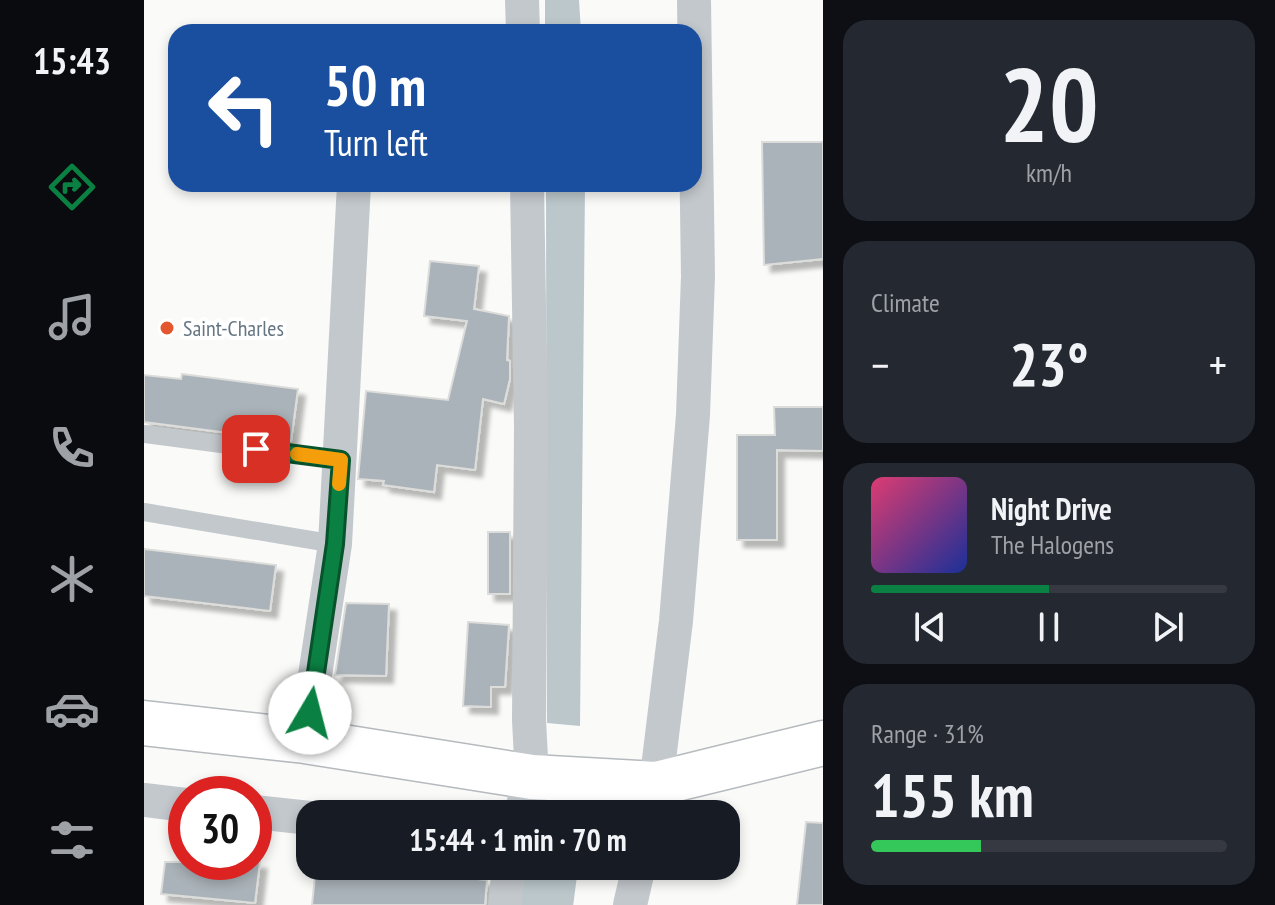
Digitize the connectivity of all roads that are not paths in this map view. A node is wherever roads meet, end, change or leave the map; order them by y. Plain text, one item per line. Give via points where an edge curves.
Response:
1 (522, 0) edge
2 (694, 0) edge
3 (523, 24) edge
4 (694, 24) edge
5 (354, 192) edge
6 (527, 192) edge
7 (697, 192) edge
8 (144, 434) edge
9 (341, 460) junction
10 (144, 512) edge
11 (335, 544) junction
12 (144, 723) edge
13 (305, 741) junction
14 (823, 743) edge
15 (526, 796) edge
16 (653, 799) edge
17 (144, 800) edge
18 (168, 803) edge
19 (272, 814) edge
20 (296, 816) edge
21 (508, 880) edge
22 (636, 880) edge
23 (505, 905) edge
24 (630, 905) edge

1 - 3 street
2 - 4 street
5 - 9 street
6 - 15 street via 531,426
7 - 16 street via 693,415 676,621
8 - 9 lane
9 - 11 street
10 - 11 lane
11 - 13 street
12 - 13 main road
13 - 15 main road
14 - 16 main road
15 - 16 main road
17 - 18 street
19 - 20 street
21 - 23 street
22 - 24 street

